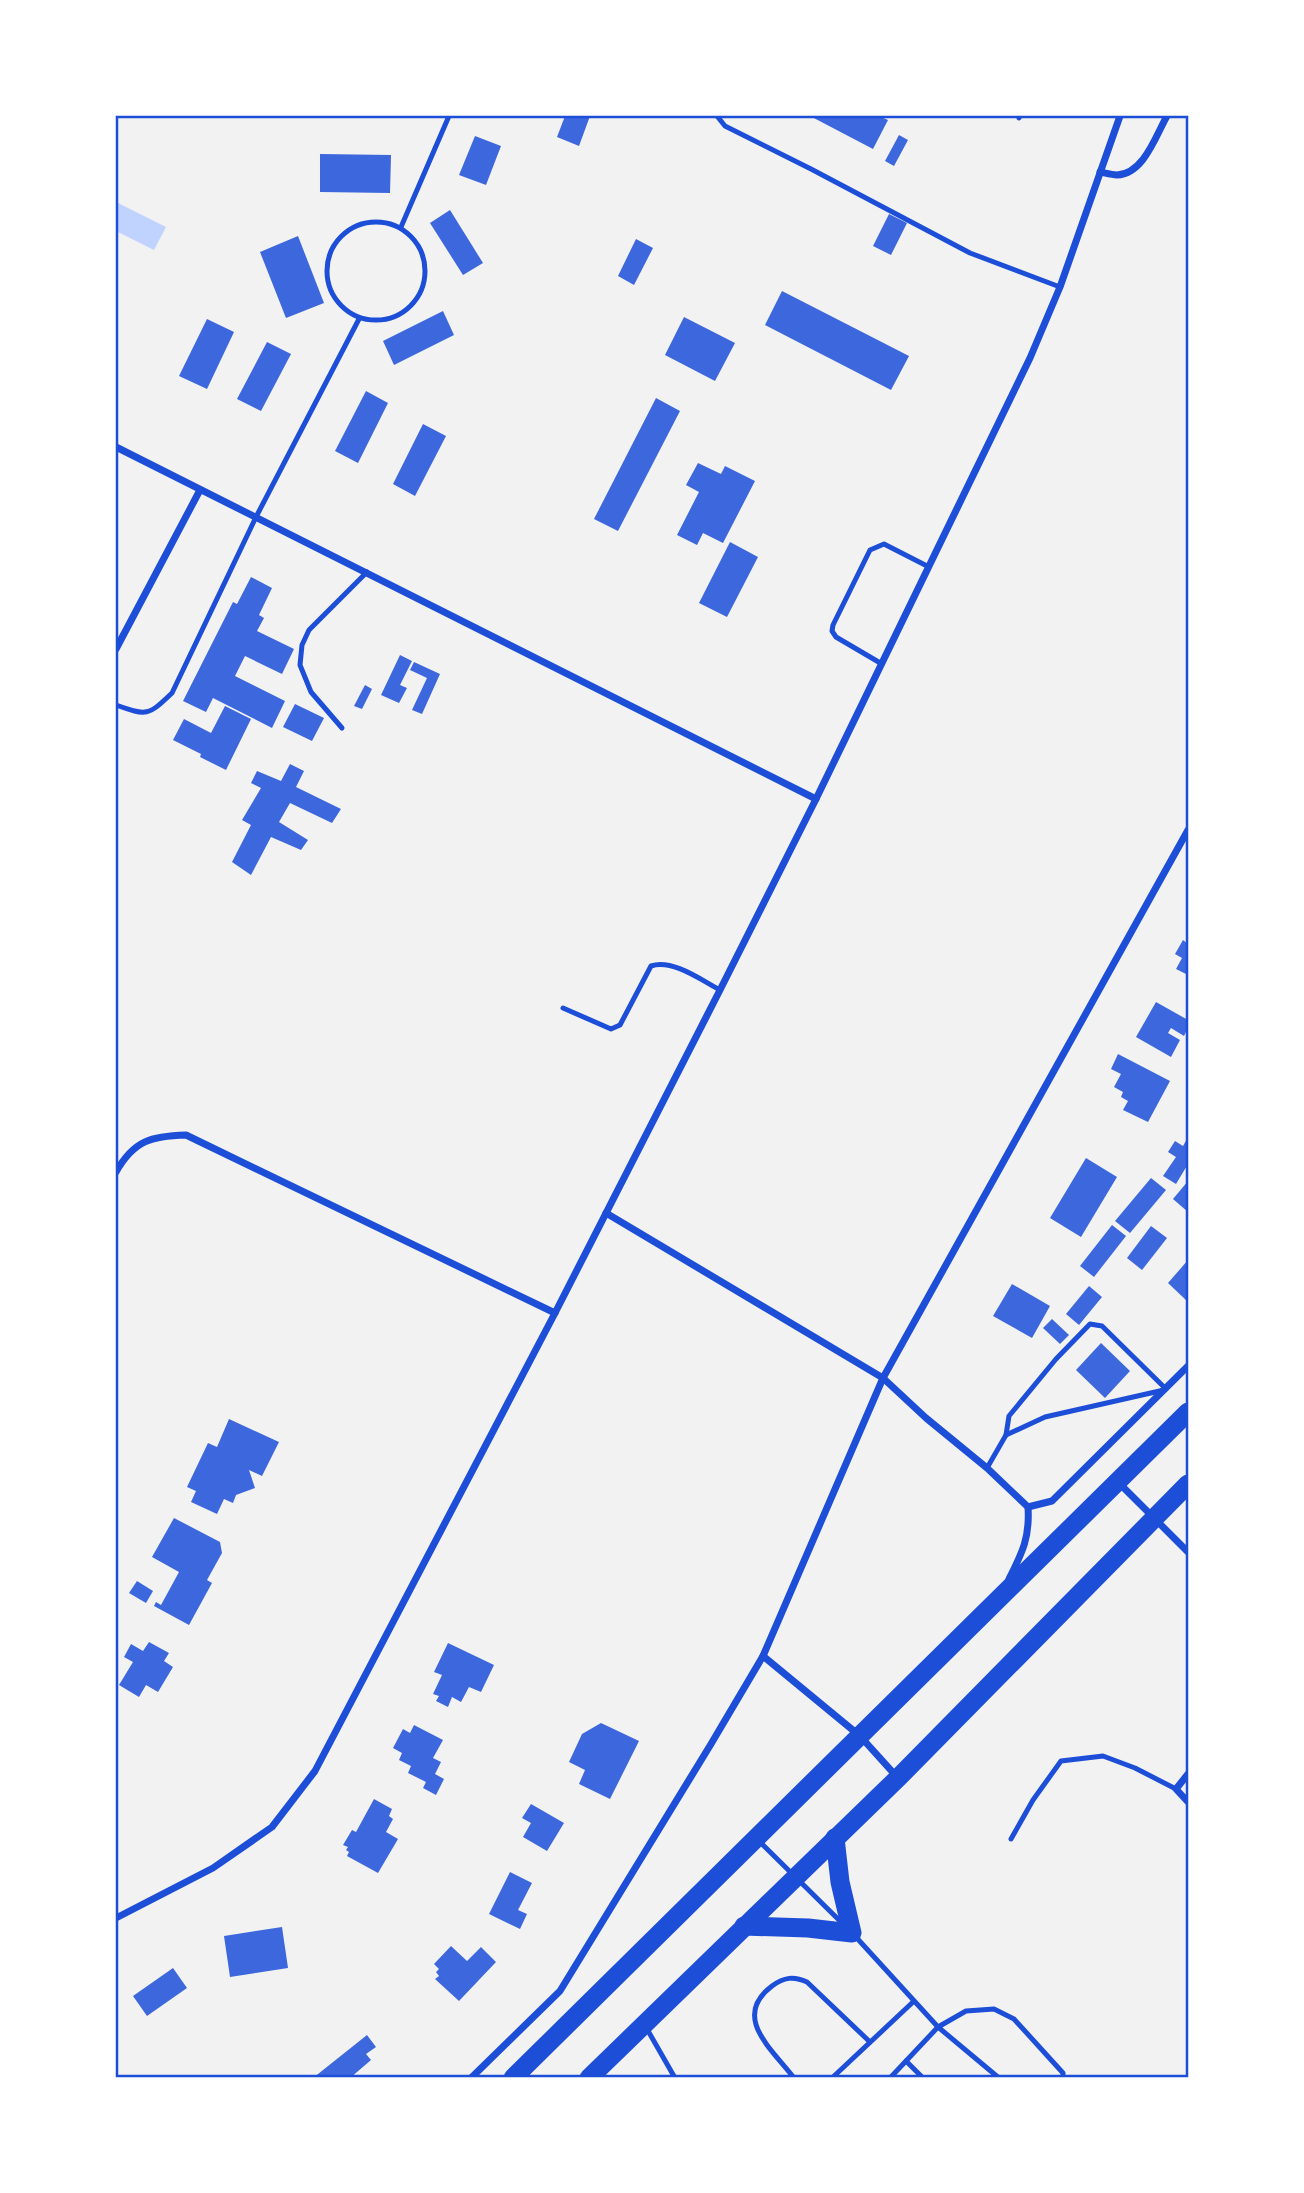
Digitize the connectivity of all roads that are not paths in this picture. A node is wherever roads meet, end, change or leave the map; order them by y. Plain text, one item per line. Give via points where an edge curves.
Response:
1 (449, 116) edge
2 (717, 116) edge
3 (1120, 116) edge
4 (1167, 116) edge
5 (1100, 172) junction
6 (401, 227) junction
7 (1060, 287) junction
8 (359, 319) junction
9 (116, 447) edge
10 (200, 489) junction
11 (256, 517) junction
12 (929, 567) junction
13 (367, 572) junction
14 (116, 649) edge
15 (881, 664) junction
16 (116, 705) edge
17 (342, 728) dead end
18 (816, 799) junction
19 (1188, 830) edge
20 (720, 990) junction
21 (563, 1008) dead end
22 (116, 1172) edge
23 (606, 1213) junction
24 (555, 1312) junction
25 (1188, 1366) edge
26 (883, 1378) junction
27 (1166, 1390) junction
28 (1188, 1412) edge
29 (1006, 1435) junction
30 (987, 1468) junction
31 (1117, 1481) junction
32 (1188, 1484) edge
33 (1028, 1507) junction
34 (1154, 1517) junction
35 (1188, 1552) edge
36 (1000, 1597) junction
37 (763, 1656) junction
38 (860, 1736) junction
39 (1188, 1774) edge
40 (898, 1778) junction
41 (1175, 1789) junction
42 (1188, 1802) edge
43 (756, 1838) junction
44 (835, 1839) junction
45 (1011, 1839) dead end
46 (795, 1876) junction
47 (117, 1915) edge
48 (744, 1926) junction
49 (852, 1933) junction
50 (913, 2002) junction
51 (644, 2024) junction
52 (938, 2027) junction
53 (870, 2042) junction
54 (906, 2061) junction
55 (471, 2077) edge
56 (513, 2077) edge
57 (589, 2077) edge
58 (675, 2077) edge
59 (794, 2077) edge
60 (832, 2077) edge
61 (890, 2077) edge
62 (923, 2077) edge
63 (999, 2077) edge
64 (1063, 2077) edge

1 - 6 lane
2 - 7 lane via 725,126 970,253
3 - 5 street
4 - 5 street via 1143,160 1130,172
5 - 7 street
6 - 8 lane via 422,249 426,278 414,305 388,321
6 - 8 lane via 374,221 348,229 330,250 326,278 336,303
7 - 12 street
8 - 11 lane
9 - 10 street
10 - 11 street
10 - 14 street
11 - 13 street
11 - 16 lane via 172,693 147,712
12 - 15 street
12 - 15 lane via 884,544 870,550 832,631
13 - 17 lane via 309,630 302,645 300,665 312,692
13 - 18 street
15 - 18 street
18 - 20 street
19 - 26 street
20 - 21 lane via 683,970 658,964 651,966 620,1025 611,1030
20 - 23 street
22 - 24 street via 136,1146 157,1136 186,1135
23 - 24 street
23 - 26 street
24 - 47 street via 315,1771 272,1827 213,1868
25 - 27 street
26 - 30 street
26 - 37 street
27 - 29 lane via 1045,1417
27 - 29 lane via 1102,1326 1090,1324 1009,1416
27 - 33 street via 1052,1501
28 - 31 highway
29 - 30 lane
30 - 33 street
31 - 34 street
31 - 36 highway
32 - 34 highway
33 - 36 street via 1027,1541
34 - 35 street
34 - 40 highway
36 - 38 highway
37 - 38 street
37 - 55 street via 560,1991
38 - 40 street
38 - 43 highway
39 - 41 street
40 - 44 highway
41 - 42 street
41 - 45 lane via 1104,1756 1061,1761
43 - 46 lane
43 - 56 highway
44 - 46 highway
44 - 49 highway
46 - 48 highway
46 - 49 lane
48 - 49 highway
48 - 51 highway
49 - 50 lane
50 - 52 lane
50 - 53 lane
51 - 57 highway
51 - 58 lane
52 - 54 lane
52 - 63 lane
52 - 64 lane via 966,2011 994,2009 1014,2019
53 - 59 lane via 807,1982 796,1977 780,1980 760,1995 753,2014 755,2027
53 - 60 lane
54 - 61 lane
54 - 62 lane

